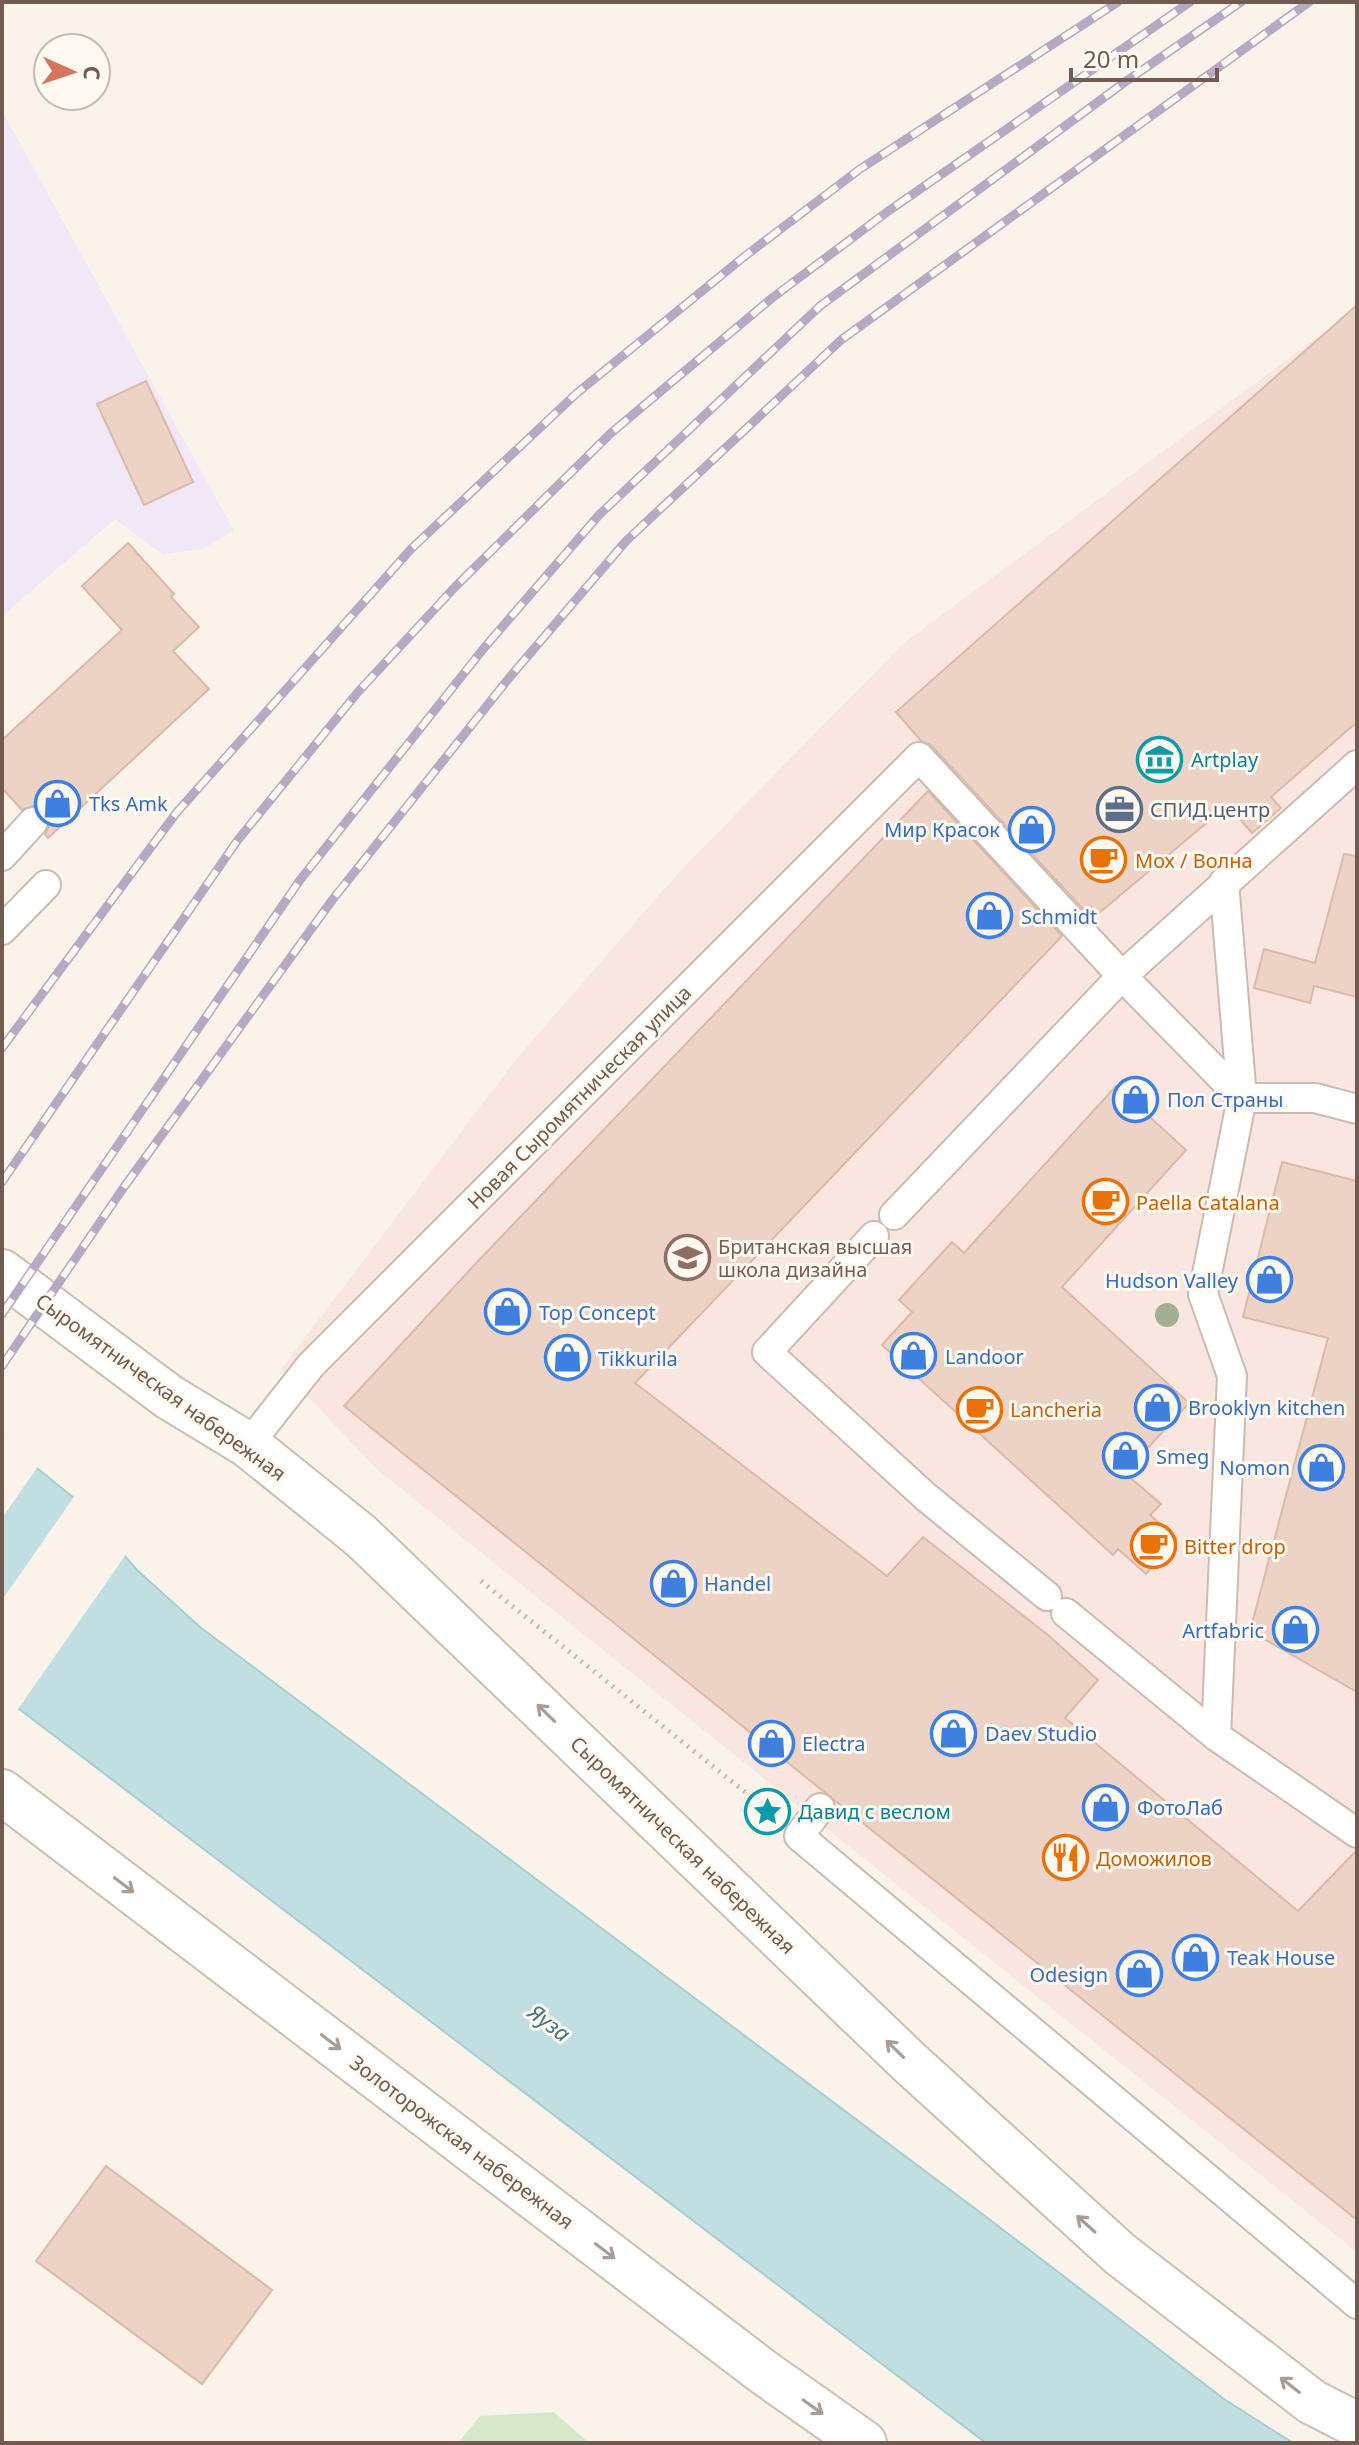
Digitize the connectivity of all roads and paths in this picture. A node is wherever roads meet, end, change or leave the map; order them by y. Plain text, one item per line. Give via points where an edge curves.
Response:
1 (1357, 765) edge
2 (33, 822) dead end
3 (2, 856) edge
4 (1224, 882) junction
5 (46, 885) dead end
6 (2, 930) edge
7 (1122, 976) junction
8 (1242, 1098) junction
9 (1357, 1109) edge
10 (894, 1215) dead end
11 (874, 1236) dead end
12 (2, 1272) edge
13 (248, 1445) junction
14 (1216, 1736) junction
15 (2, 1792) edge
16 (820, 1808) dead end
17 (1357, 1833) edge
18 (1357, 2304) edge
19 (1357, 2425) edge
20 (864, 2443) edge

1 - 4 lane
2 - 3 lane
4 - 7 lane
4 - 8 lane
5 - 6 lane
7 - 8 lane
7 - 10 lane
7 - 13 lane, Новая Сыромятническая улица via 919,757 311,1365
8 - 9 lane via 1315,1098
8 - 14 lane via 1203,1294 1232,1376
11 - 14 lane via 767,1352 926,1497
12 - 13 main road, Сыромятническая набережная via 169,1397
19 -> 13 main road, Сыромятническая набережная via 1312,2402 1120,2254 909,2062 361,1536
14 - 17 lane
15 -> 20 main road, Золоторожская набережная via 762,2371
16 - 18 lane via 799,1836

